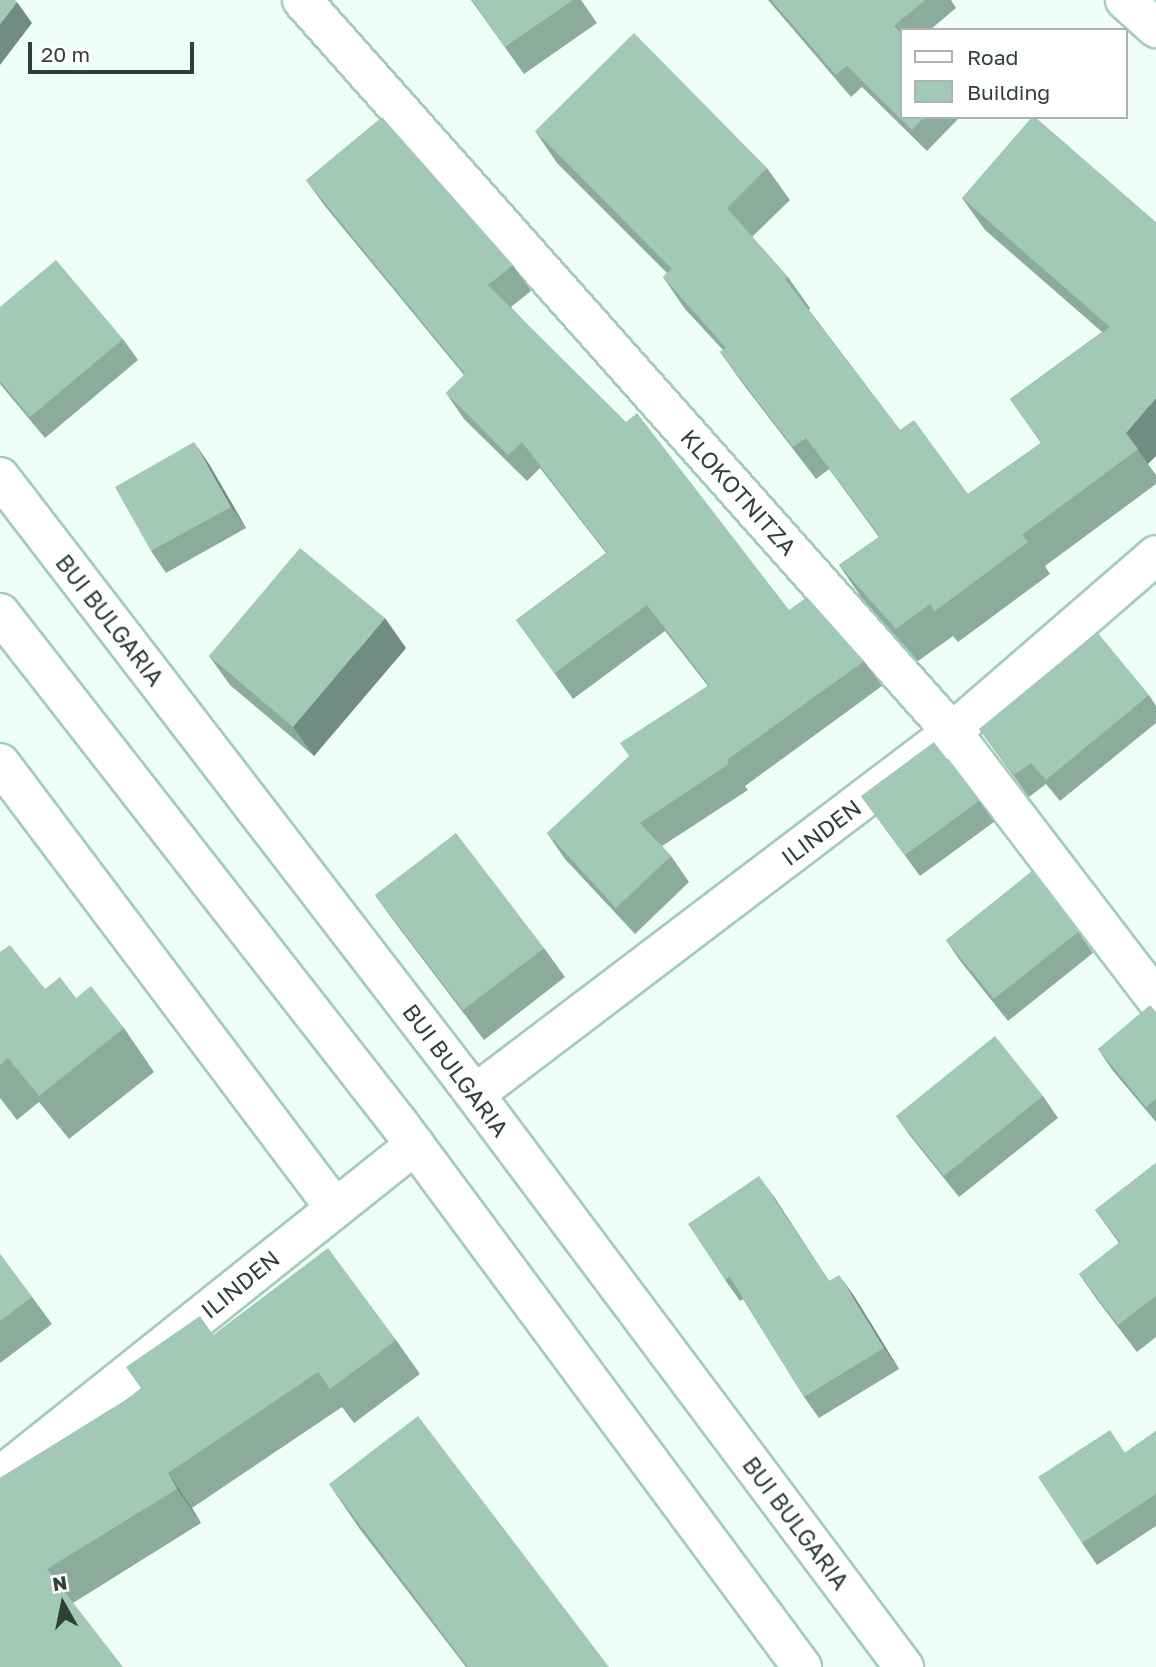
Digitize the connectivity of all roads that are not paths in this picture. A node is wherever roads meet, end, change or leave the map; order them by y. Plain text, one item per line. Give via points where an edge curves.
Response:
1 (302, 0) edge
2 (1125, 0) edge
3 (1156, 28) edge
4 (0, 477) edge
5 (1156, 555) edge
6 (0, 613) edge
7 (952, 732) junction
8 (0, 763) edge
9 (1156, 999) edge
10 (475, 1094) junction
11 (415, 1145) junction
12 (335, 1208) junction
13 (0, 1476) edge
14 (802, 1667) edge
15 (904, 1667) edge

1 - 7 street, KLOKOTNITZA
2 - 3 street
4 - 10 street, BUI BULGARIA
5 - 7 street, ILINDEN
6 - 11 street
7 - 9 street, KLOKOTNITZA
7 - 10 street, ILINDEN
8 - 12 street
10 - 15 street, BUI BULGARIA
11 - 12 street, ILINDEN
11 - 14 street
12 - 13 street, ILINDEN

